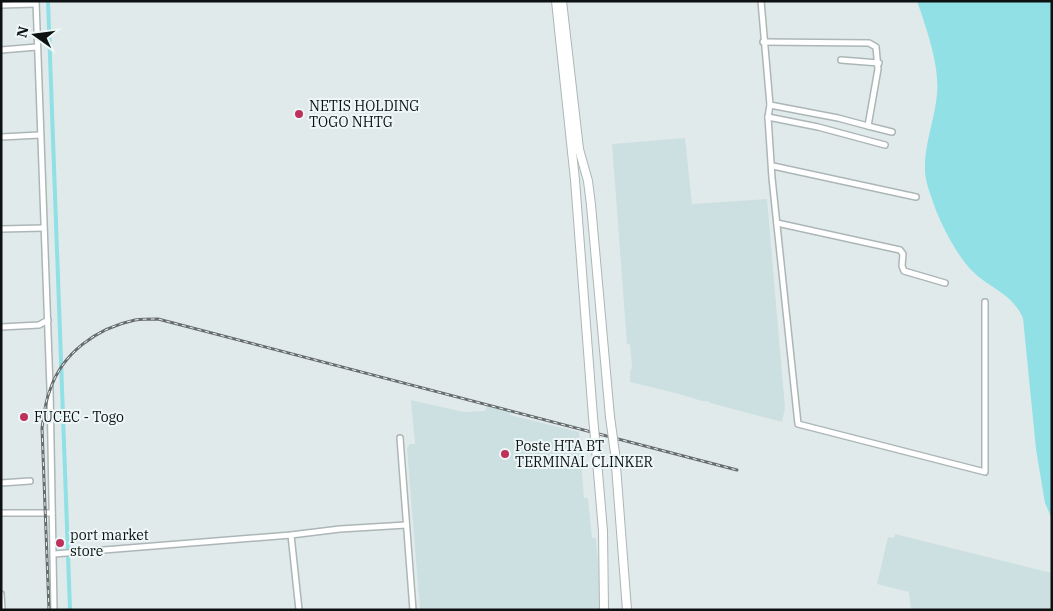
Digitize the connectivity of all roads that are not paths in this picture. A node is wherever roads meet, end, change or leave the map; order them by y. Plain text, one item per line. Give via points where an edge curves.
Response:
1 (556, 1) edge
2 (562, 1) edge
3 (761, 1) edge
4 (36, 3) edge
5 (1, 5) edge
6 (763, 42) junction
7 (37, 48) junction
8 (1, 50) edge
9 (841, 60) dead end
10 (879, 63) junction
11 (770, 105) junction
12 (768, 117) junction
13 (868, 126) junction
14 (892, 132) dead end
15 (40, 135) junction
16 (1, 138) edge
17 (885, 145) dead end
18 (773, 166) junction
19 (916, 197) dead end
20 (777, 223) junction
21 (44, 228) junction
22 (1, 229) edge
23 (945, 283) dead end
24 (985, 302) dead end
25 (48, 320) junction
26 (1, 326) edge
27 (400, 438) dead end
28 (30, 481) dead end
29 (1, 482) edge
30 (1, 513) edge
31 (52, 513) junction
32 (406, 524) junction
33 (291, 535) junction
34 (54, 554) junction
35 (1, 594) edge
36 (2, 610) edge
37 (54, 610) edge
38 (299, 610) edge
39 (413, 610) edge
40 (604, 610) edge
41 (627, 610) edge

1 - 40 highway, bridge via 575,180 603,531
2 - 41 highway, bridge via 579,149 593,216
3 - 6 street
4 - 5 street
4 - 7 street
6 - 10 street via 869,43 876,46
6 - 11 street
7 - 8 street
7 - 15 street
9 - 10 street
10 - 13 street
11 - 12 street
11 - 13 street
12 - 17 street
12 - 18 street
13 - 14 street
15 - 16 street
15 - 21 street
18 - 19 street
18 - 20 street
20 - 23 street via 900,250 904,271
20 - 24 street via 798,424 985,472
21 - 22 street
21 - 25 street
25 - 26 street via 39,325
25 - 31 street
27 - 32 street
28 - 29 street
30 - 31 street
31 - 34 street
32 - 33 street
32 - 39 street
33 - 34 street
33 - 38 street
34 - 37 street
35 - 36 street

